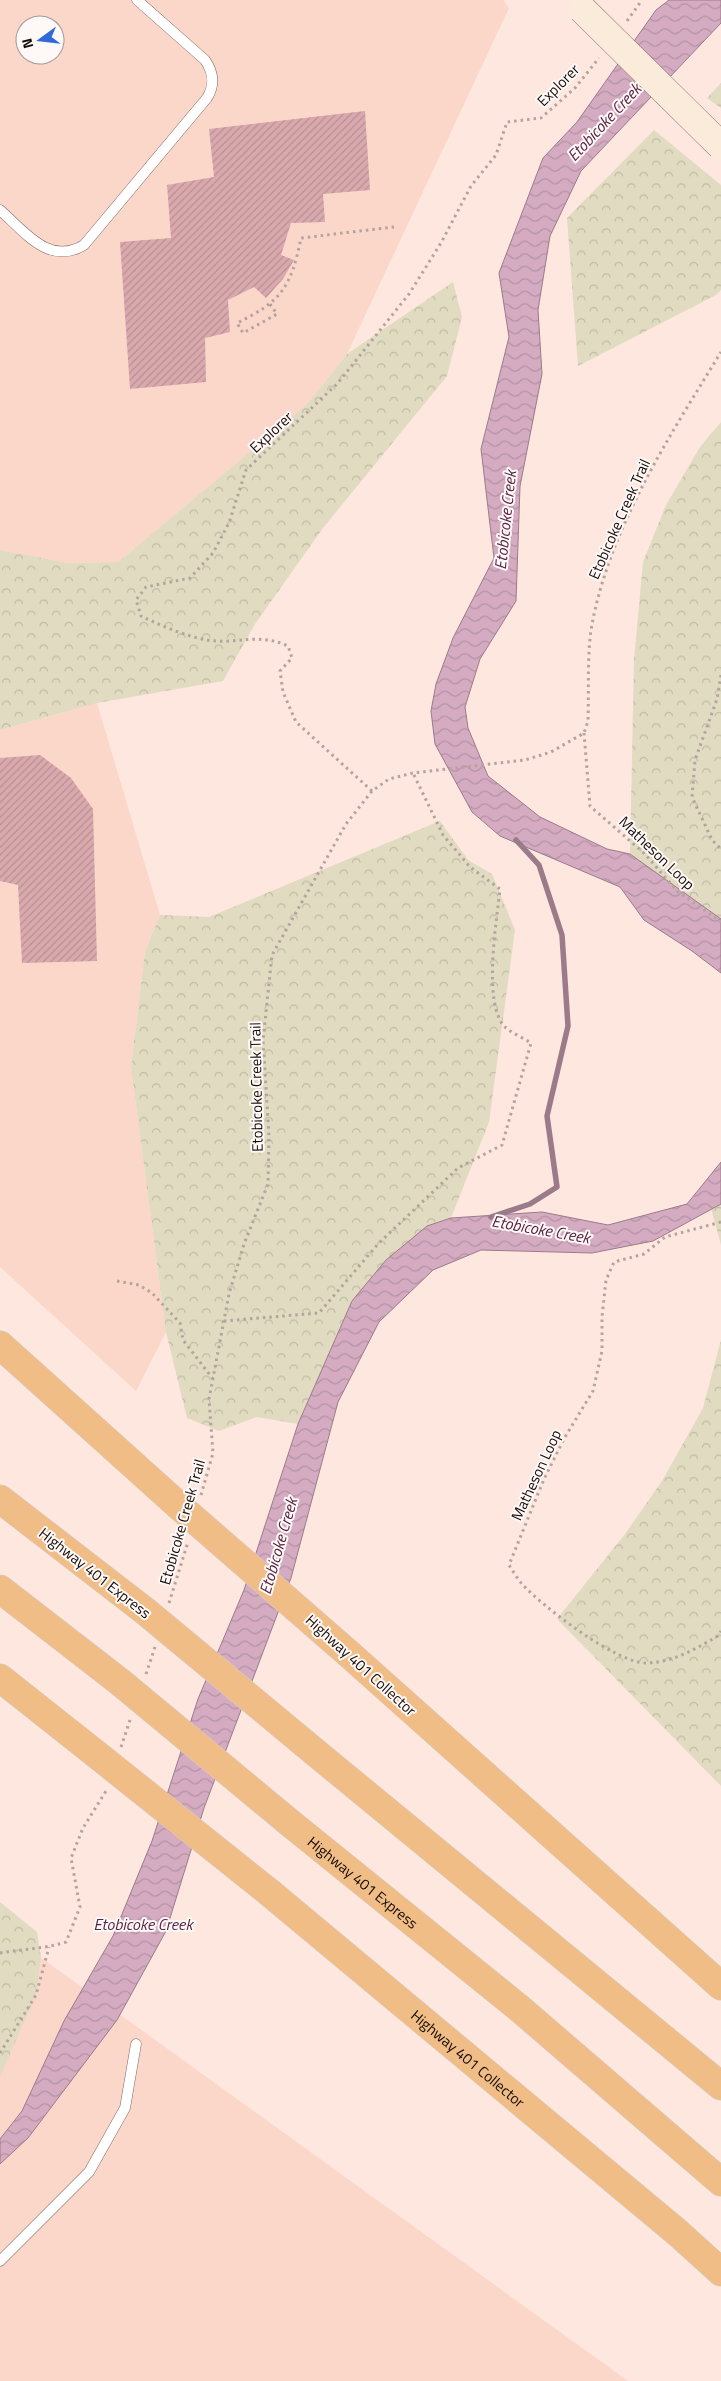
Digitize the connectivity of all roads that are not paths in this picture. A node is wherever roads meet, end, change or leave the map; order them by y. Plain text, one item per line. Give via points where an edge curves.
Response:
1 (137, 0) edge
2 (582, 9) dead end
3 (721, 146) edge
4 (0, 210) edge
5 (0, 1346) edge
6 (0, 1499) edge
7 (0, 1588) edge
8 (0, 1678) edge
9 (721, 1986) edge
10 (136, 2044) dead end
11 (721, 2086) edge
12 (721, 2182) edge
13 (0, 2261) edge
14 (721, 2272) edge

1 - 4 lane via 206,60 213,83 207,98 84,245 59,252 44,248
2 - 3 street, bridge
5 - 9 highway, Highway 401 Collector, bridge via 189,1502 349,1654
6 - 11 highway, Highway 401 Express, bridge via 156,1610 316,1752
7 - 12 highway, Highway 401 Express, bridge via 132,1679 290,1823 519,2008
8 - 14 highway, Highway 401 Collector, bridge via 108,1752 270,1894
10 - 13 lane via 125,2108 89,2172

